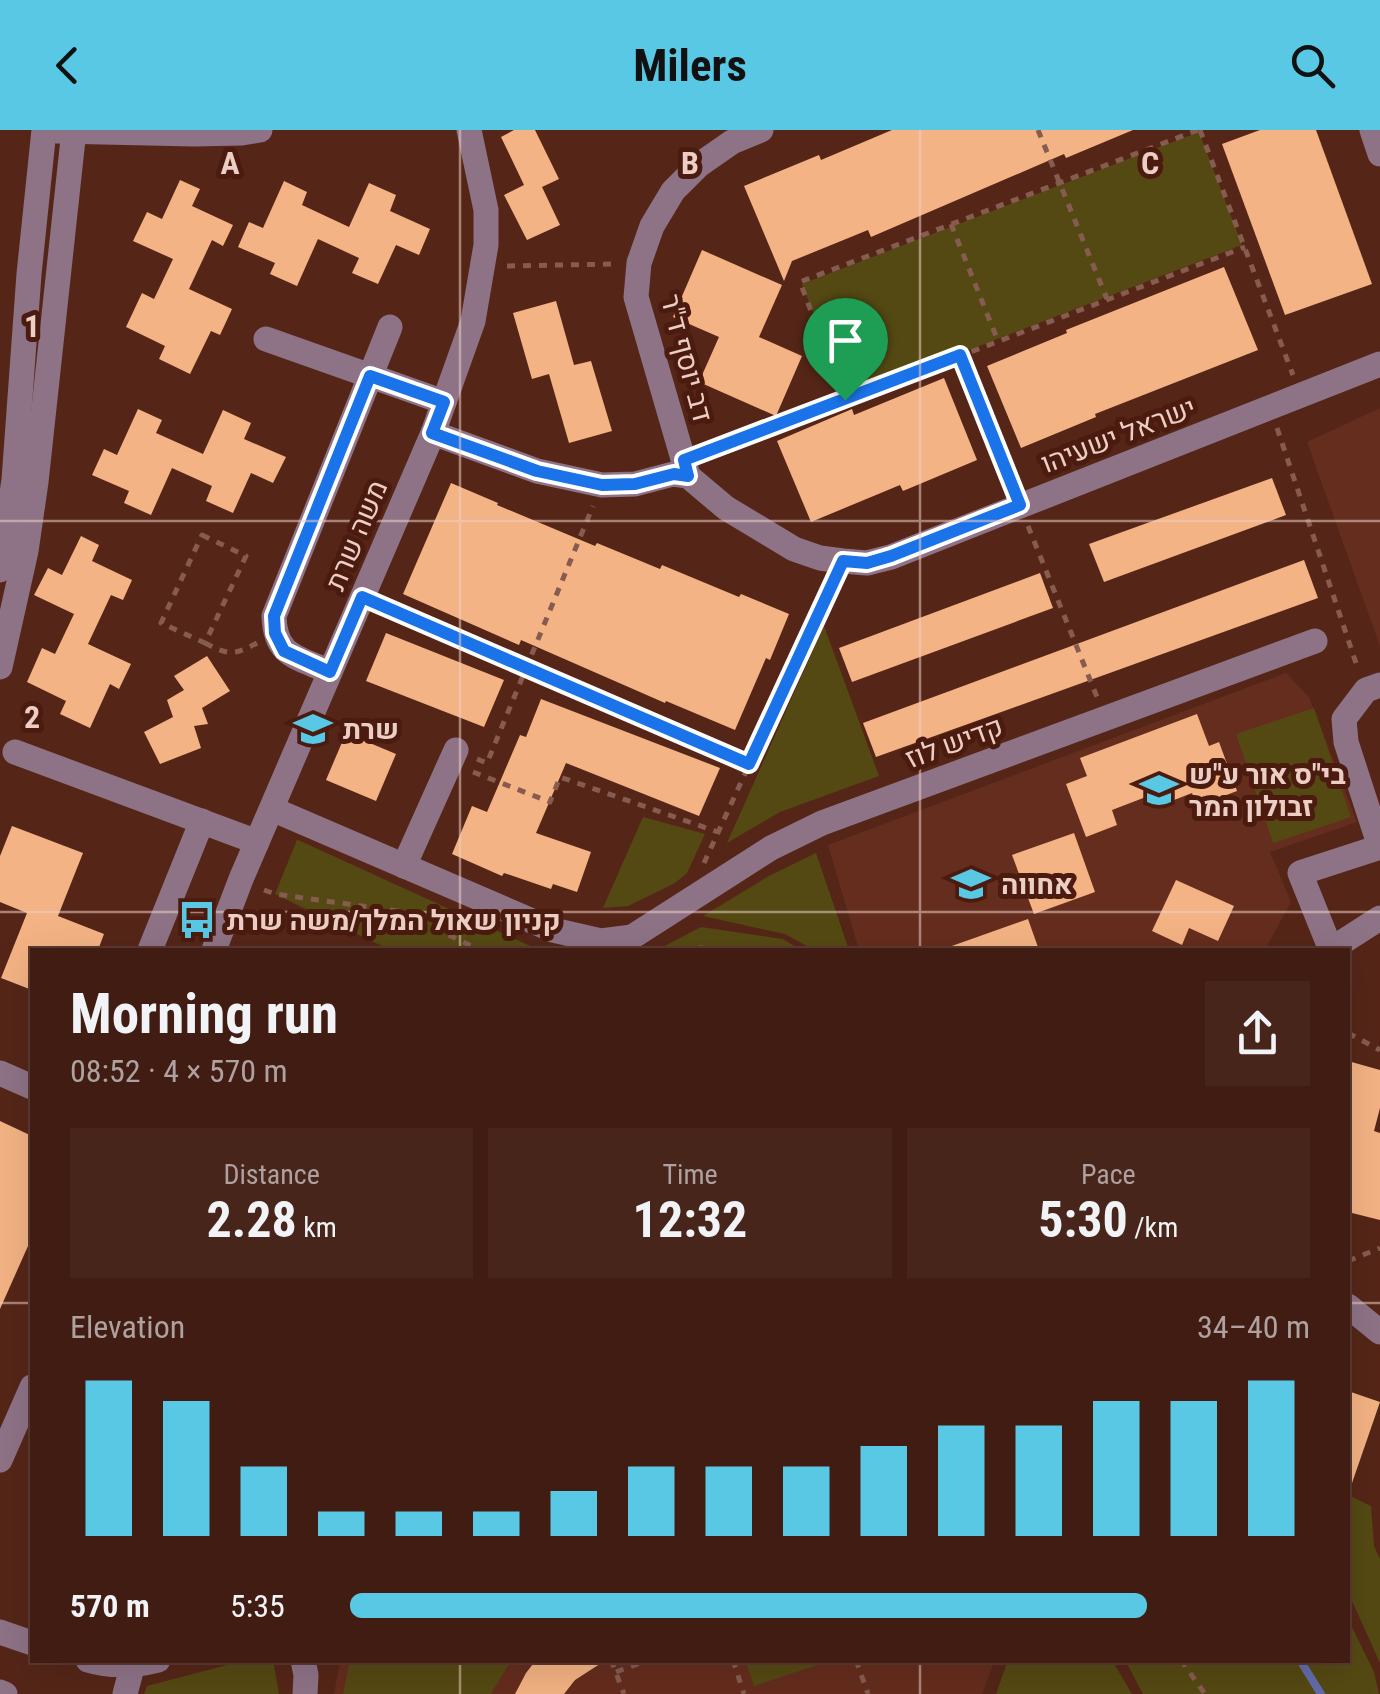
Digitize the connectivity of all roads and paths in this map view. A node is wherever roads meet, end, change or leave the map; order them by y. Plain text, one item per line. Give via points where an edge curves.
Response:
1 (45, 130) edge
2 (260, 130) edge
3 (469, 130) edge
4 (761, 130) edge
5 (1038, 130) edge
6 (1199, 130) edge
7 (1372, 130) edge
8 (74, 131) edge
9 (1380, 154) edge
10 (1060, 183) junction
11 (952, 224) junction
12 (1245, 247) junction
13 (639, 263) junction
14 (482, 267) junction
15 (1107, 299) junction
16 (390, 327) dead end
17 (266, 339) dead end
18 (998, 341) junction
19 (960, 355) junction
20 (1380, 364) edge
21 (370, 376) junction
22 (1300, 395) junction
23 (845, 400) junction
24 (444, 402) junction
25 (1270, 407) junction
26 (432, 433) junction
27 (686, 468) junction
28 (602, 485) junction
29 (1020, 505) junction
30 (843, 561) junction
31 (0, 570) edge
32 (362, 597) junction
33 (275, 633) junction
34 (1315, 641) dead end
35 (205, 643) junction
36 (0, 667) edge
37 (526, 668) junction
38 (330, 672) junction
39 (1373, 688) edge
40 (1105, 718) junction
41 (15, 752) dead end
42 (453, 756) joint
43 (487, 763) dead end
44 (749, 764) junction
45 (272, 809) junction
46 (202, 821) junction
47 (718, 832) junction
48 (257, 842) junction
49 (1380, 847) edge
50 (404, 866) junction
51 (241, 879) junction
52 (686, 902) junction
53 (1380, 918) edge
54 (151, 948) edge
55 (215, 948) edge
56 (476, 948) edge
57 (1329, 948) edge
58 (1333, 948) edge
59 (1350, 1034) edge
60 (1380, 1050) edge
61 (0, 1073) edge
62 (30, 1086) edge
63 (1380, 1248) edge
64 (1350, 1260) edge
65 (1350, 1308) edge
66 (1380, 1332) edge
67 (30, 1391) edge
68 (0, 1460) edge
69 (0, 1632) edge
70 (30, 1642) edge
71 (97, 1663) edge
72 (128, 1663) edge
73 (141, 1663) edge
74 (304, 1663) edge
75 (612, 1663) edge
76 (640, 1663) edge
77 (734, 1663) edge
78 (857, 1663) edge
79 (1183, 1663) edge
80 (616, 1672) junction
81 (125, 1694) edge
82 (305, 1694) edge
83 (624, 1694) edge
84 (744, 1694) edge
85 (868, 1694) edge
86 (1205, 1694) edge

1 - 8 street
1 - 31 street
2 - 8 street
3 - 14 street, משה שרת via 486,210
4 - 13 street, דב יוסף ד"ר via 732,142 673,191
5 - 10 path
6 - 10 path
6 - 12 path
7 - 9 street
8 - 36 street via 36,482
10 - 11 path
10 - 15 path
11 - 18 path
11 - 23 path via 800,282
12 - 15 path
12 - 22 path
13 - 14 path
13 - 27 street, דב יוסף ד"ר via 636,297
14 - 24 street, משה שרת via 473,322
15 - 18 path
16 - 21 street
17 - 21 street
18 - 19 path
19 - 23 path
19 - 29 path
20 - 22 street, ישראל ישעיהו
21 - 24 street
21 - 33 street via 274,616
22 - 25 street, ישראל ישעיהו
23 - 27 path
24 - 26 street, משה שרת
25 - 29 street, ישראל ישעיהו
25 - 39 path
26 - 28 street via 537,471
26 - 32 street, משה שרת
27 - 28 street via 635,484
27 - 30 street, ישראל ישעיהו via 726,508 794,549
28 - 37 path
29 - 30 street, ישראל ישעיהו via 891,556
29 - 40 path
30 - 44 path
32 - 37 path
32 - 38 street, משה שרת
33 - 35 path via 240,653 225,654
33 - 38 street via 284,651
34 - 40 street, קדיש לוז
35 - 35 path via 246,556 202,536 161,623
37 - 43 path
37 - 44 path
38 - 45 street, משה שרת
39 - 49 street via 1344,718
40 - 52 street, קדיש לוז via 822,822
41 - 46 street
42 - 47 path via 550,802 560,777
42 - 50 street
44 - 47 path
45 - 48 street, משה שרת
45 - 50 street
46 - 48 street
46 - 54 street
47 - 52 path
48 - 51 street, משה שרת
49 - 57 street via 1300,873
50 - 52 street, קדיש לוז via 554,930 602,941 632,937
51 - 55 street, משה שרת
51 - 56 path via 275,894 398,911
53 - 58 street
59 - 60 path
61 - 62 street
63 - 64 path
65 - 66 street
67 - 68 street
69 - 70 street
71 - 72 street
73 - 81 street
74 - 82 street
75 - 80 path
76 - 80 path
77 - 84 path
78 - 85 path
79 - 86 path
80 - 83 path

